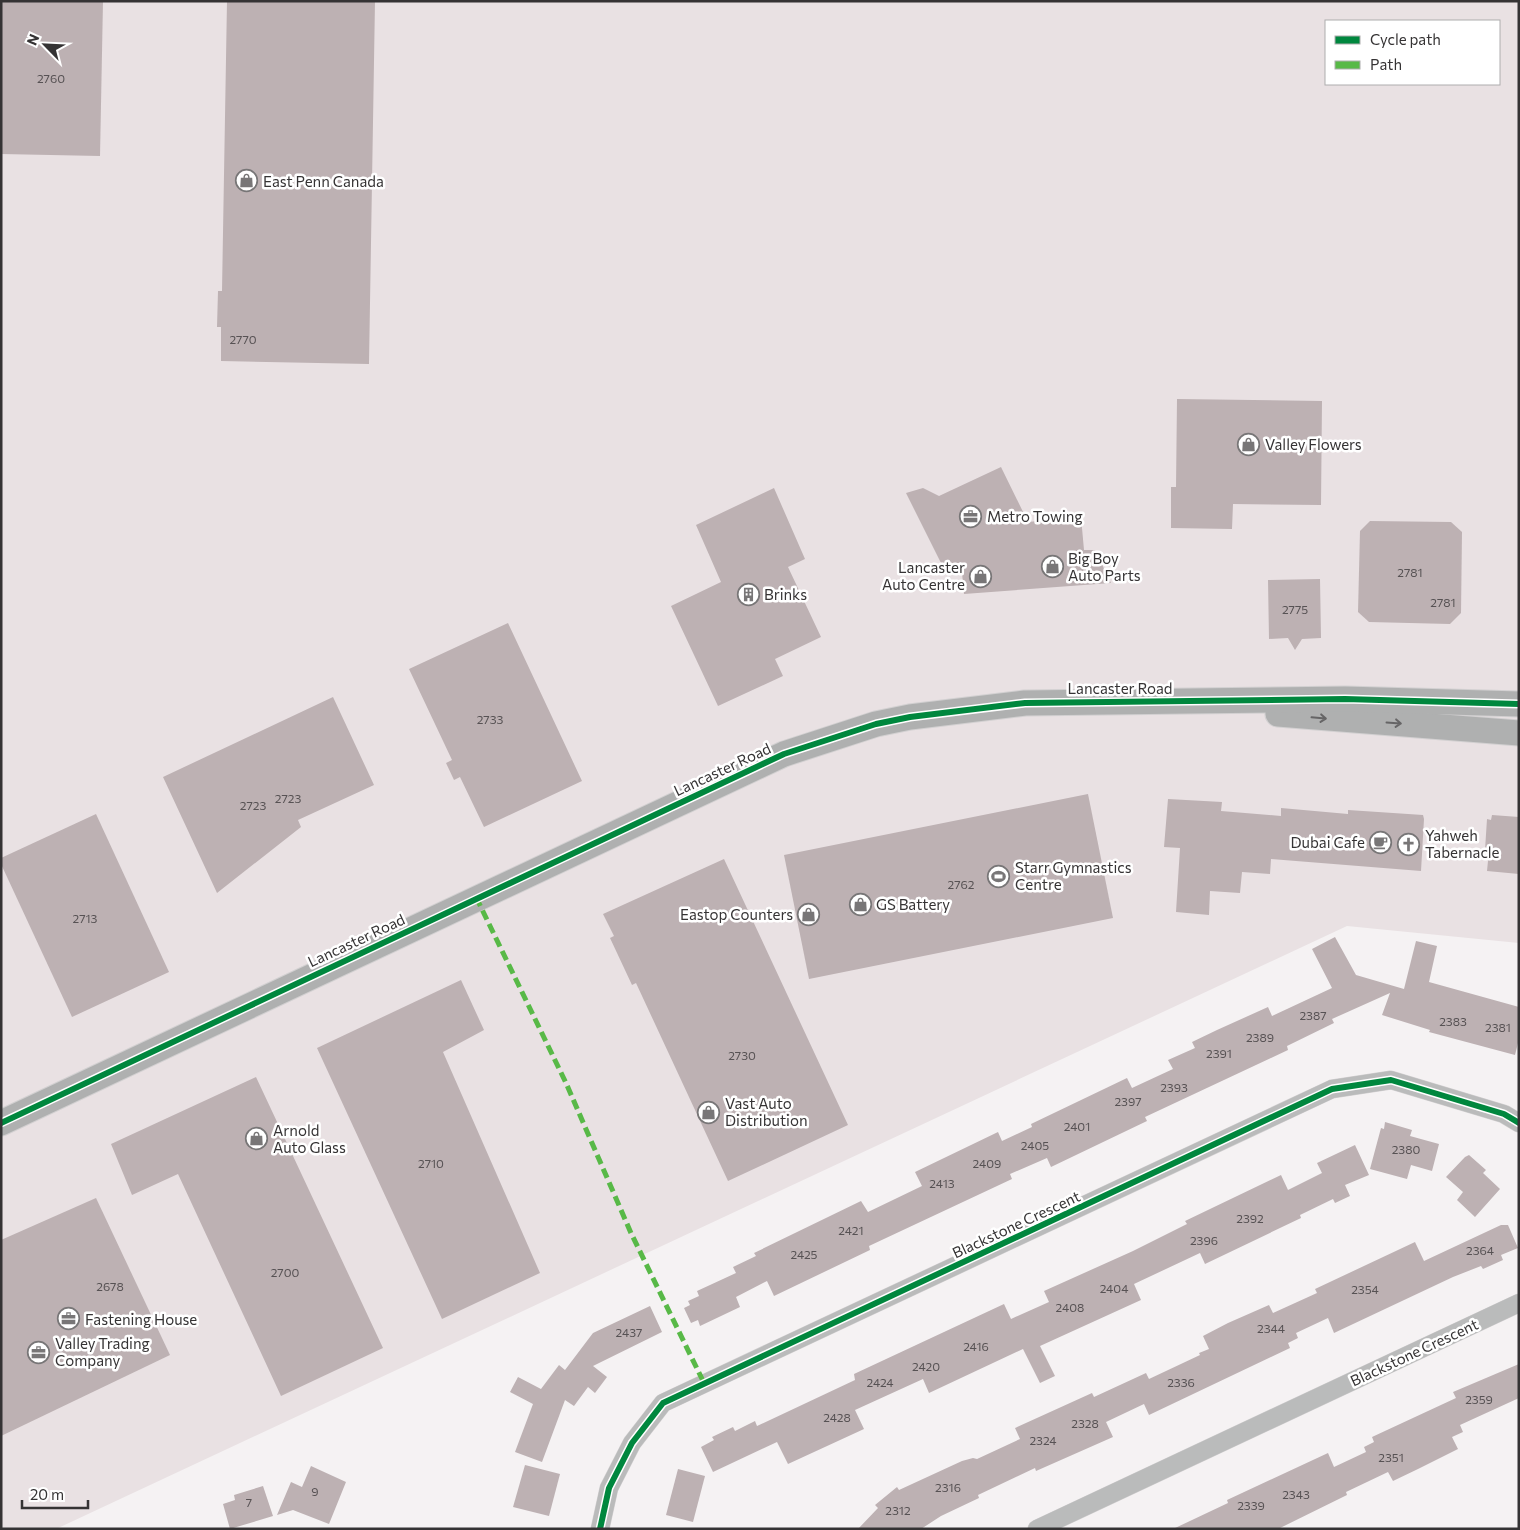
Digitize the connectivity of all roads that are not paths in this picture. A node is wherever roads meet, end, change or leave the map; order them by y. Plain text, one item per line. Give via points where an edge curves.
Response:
1 (1519, 704) edge
2 (1345, 709) junction
3 (1519, 733) edge
4 (1, 1123) edge
5 (1519, 1123) edge
6 (1519, 1303) edge
7 (600, 1529) edge
8 (1037, 1529) edge

1 - 2 street, Lancaster Road
2 -> 3 street, Lancaster Road
2 - 4 street, Lancaster Road via 1131,701 1026,702 945,711 876,724 784,754
5 - 7 street, Blackstone Crescent via 1504,1114 1391,1080 1332,1089 663,1403 632,1443 609,1488
6 - 8 street, Blackstone Crescent

